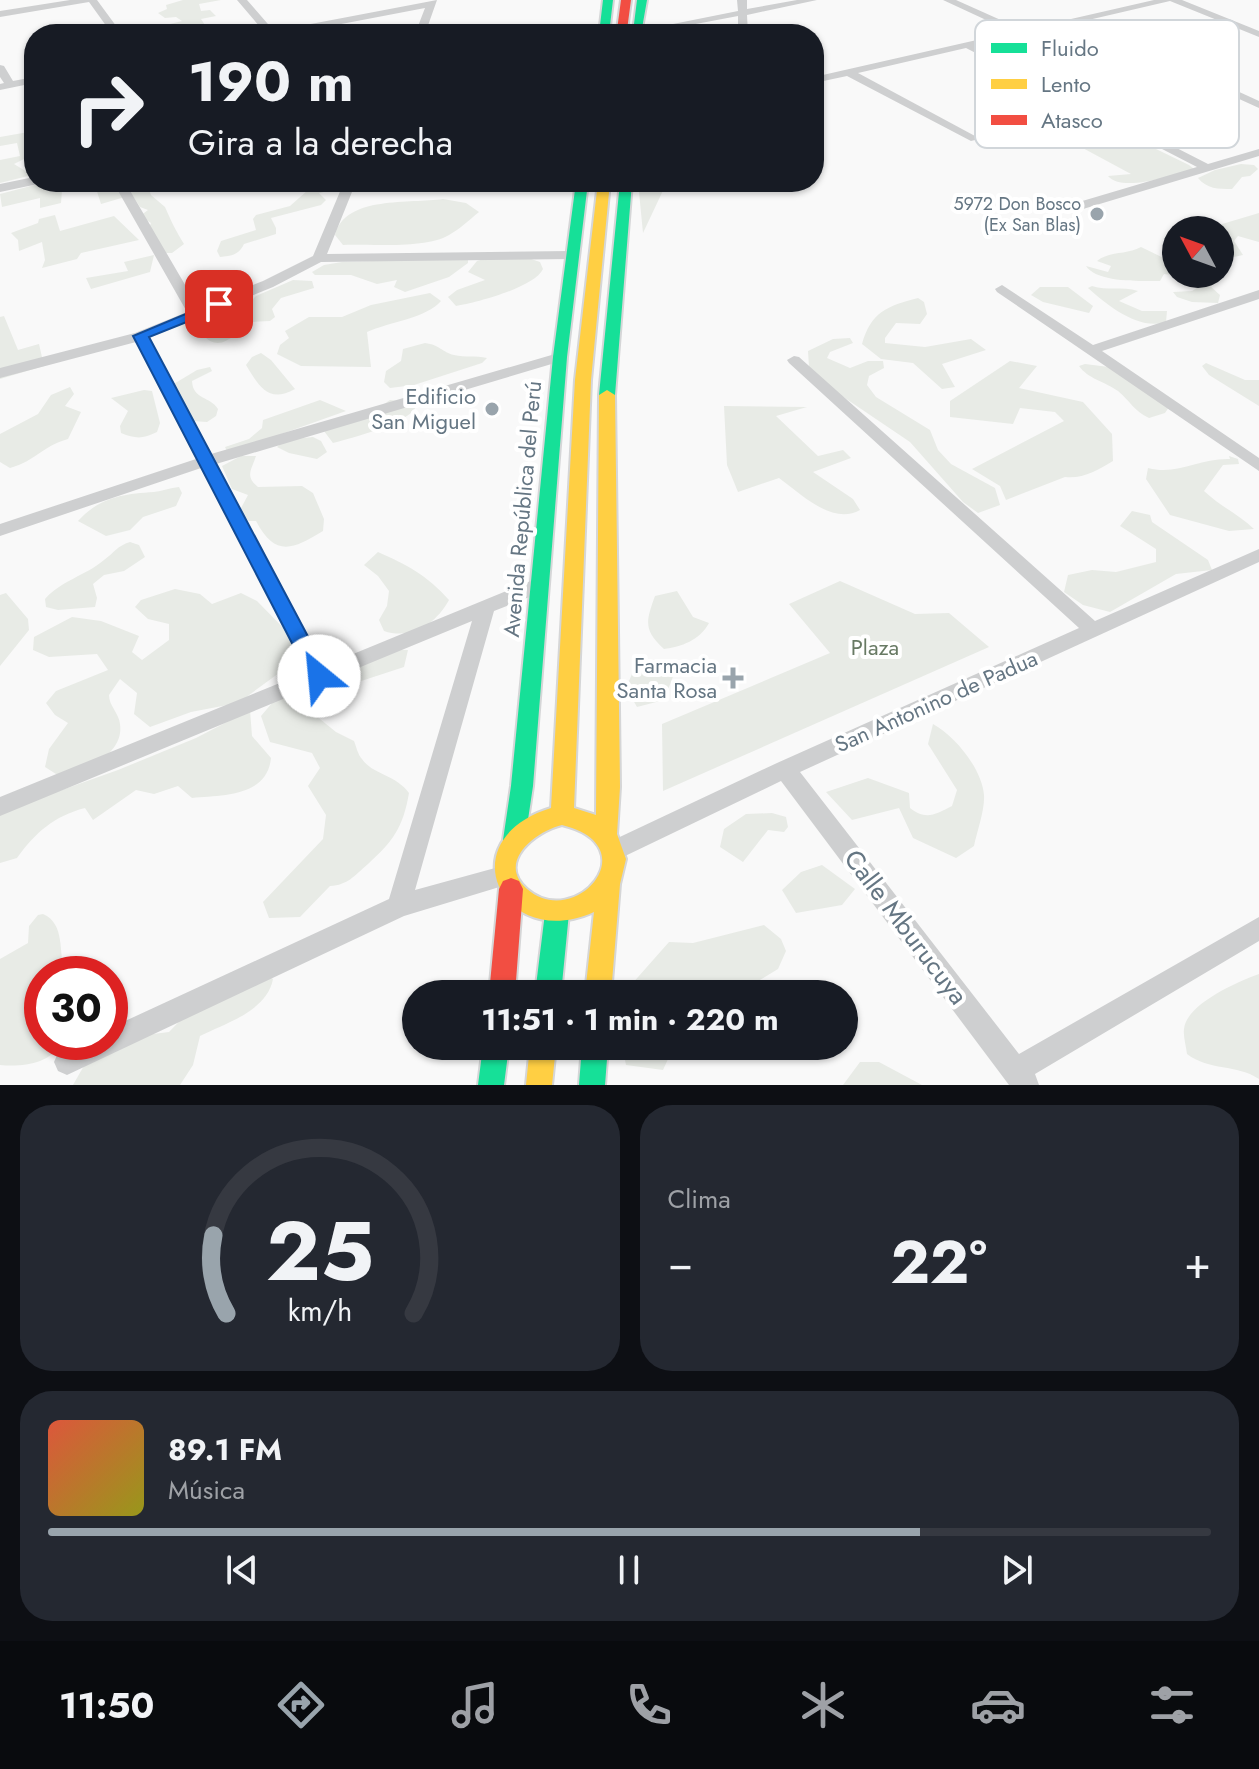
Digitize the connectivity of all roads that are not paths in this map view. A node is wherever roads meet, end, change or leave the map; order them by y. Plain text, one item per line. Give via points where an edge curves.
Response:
1 (90, 0) edge
2 (242, 0) edge
3 (608, 0) edge
4 (626, 0) edge
5 (642, 0) edge
6 (742, 0) edge
7 (812, 0) edge
8 (948, 0) edge
9 (1166, 0) edge
10 (1174, 0) edge
11 (431, 2) edge
12 (741, 13) junction
13 (0, 14) edge
14 (993, 20) edge
15 (1080, 20) edge
16 (1224, 20) edge
17 (109, 24) edge
18 (263, 24) edge
19 (322, 24) edge
20 (423, 24) edge
21 (618, 24) edge
22 (623, 24) edge
23 (627, 24) edge
24 (676, 24) edge
25 (742, 24) edge
26 (1239, 26) edge
27 (1259, 34) edge
28 (975, 45) edge
29 (969, 46) junction
30 (975, 49) edge
31 (0, 68) edge
32 (848, 72) junction
33 (824, 78) edge
34 (5, 86) edge
35 (1239, 96) edge
36 (1259, 105) edge
37 (971, 138) dead end
38 (1169, 148) edge
39 (1259, 152) edge
40 (1204, 166) junction
41 (24, 183) edge
42 (0, 188) edge
43 (125, 192) edge
44 (346, 192) edge
45 (580, 192) edge
46 (603, 192) edge
47 (625, 192) edge
48 (1083, 205) dead end
49 (570, 255) junction
50 (319, 258) junction
51 (1002, 289) dead end
52 (1259, 294) edge
53 (195, 314) junction
54 (140, 336) junction
55 (1091, 350) junction
56 (560, 357) junction
57 (794, 360) dead end
58 (0, 373) edge
59 (206, 461) junction
60 (1259, 466) edge
61 (0, 530) edge
62 (1259, 555) edge
63 (540, 585) junction
64 (486, 607) junction
65 (1093, 630) junction
66 (319, 676) junction
67 (785, 769) junction
68 (0, 807) edge
69 (562, 815) junction
70 (514, 840) junction
71 (611, 842) junction
72 (508, 882) junction
73 (609, 886) junction
74 (399, 906) junction
75 (557, 913) junction
76 (1259, 928) edge
77 (503, 980) edge
78 (550, 980) edge
79 (599, 980) edge
80 (494, 1060) edge
81 (542, 1060) edge
82 (594, 1060) edge
83 (67, 1062) dead end
84 (1020, 1078) edge
85 (491, 1085) edge
86 (539, 1085) edge
87 (592, 1085) edge

1 - 13 street
1 - 17 street
2 - 18 street
3 - 21 main road
4 - 22 main road
5 - 23 main road
6 - 12 street
7 - 12 street
8 - 14 street
9 - 15 street
10 - 16 street
11 - 19 street
11 - 20 street
12 - 24 street
12 - 25 street
26 - 27 street
28 - 29 street
29 - 30 street
29 - 32 street
31 - 34 street
32 - 33 street
32 - 37 street
35 - 36 street
38 - 40 street
39 - 40 street
40 - 48 street
41 - 42 street
43 - 53 street
44 - 50 street
45 - 49 main road, Avenida República del Perú
46 - 69 main road via 583,380
47 - 71 main road via 606,411
49 - 50 street
49 - 56 main road, Avenida República del Perú
50 - 53 street
51 - 55 street
52 - 55 street
53 - 54 street
54 - 58 street
54 - 59 street
55 - 60 street
56 - 59 street
56 - 63 main road, Avenida República del Perú
57 - 65 street
59 - 61 street
59 - 66 street
62 - 65 street, San Antonino de Padua
63 - 64 street
63 - 70 main road, Avenida República del Perú
64 - 66 street
64 - 74 street
65 - 67 street, San Antonino de Padua
66 - 68 street
67 - 71 street, San Antonino de Padua
67 - 84 street, Calle Mburucuya
69 - 70 main road via 526,827
69 - 71 main road via 594,823
70 - 72 main road via 506,857
71 - 73 main road via 616,862
72 - 74 street
72 - 75 main road via 522,901
72 - 77 main road
73 - 75 main road via 585,907
73 - 79 main road
74 - 83 street
75 - 78 main road
76 - 84 street
80 - 85 main road
81 - 86 main road
82 - 87 main road

